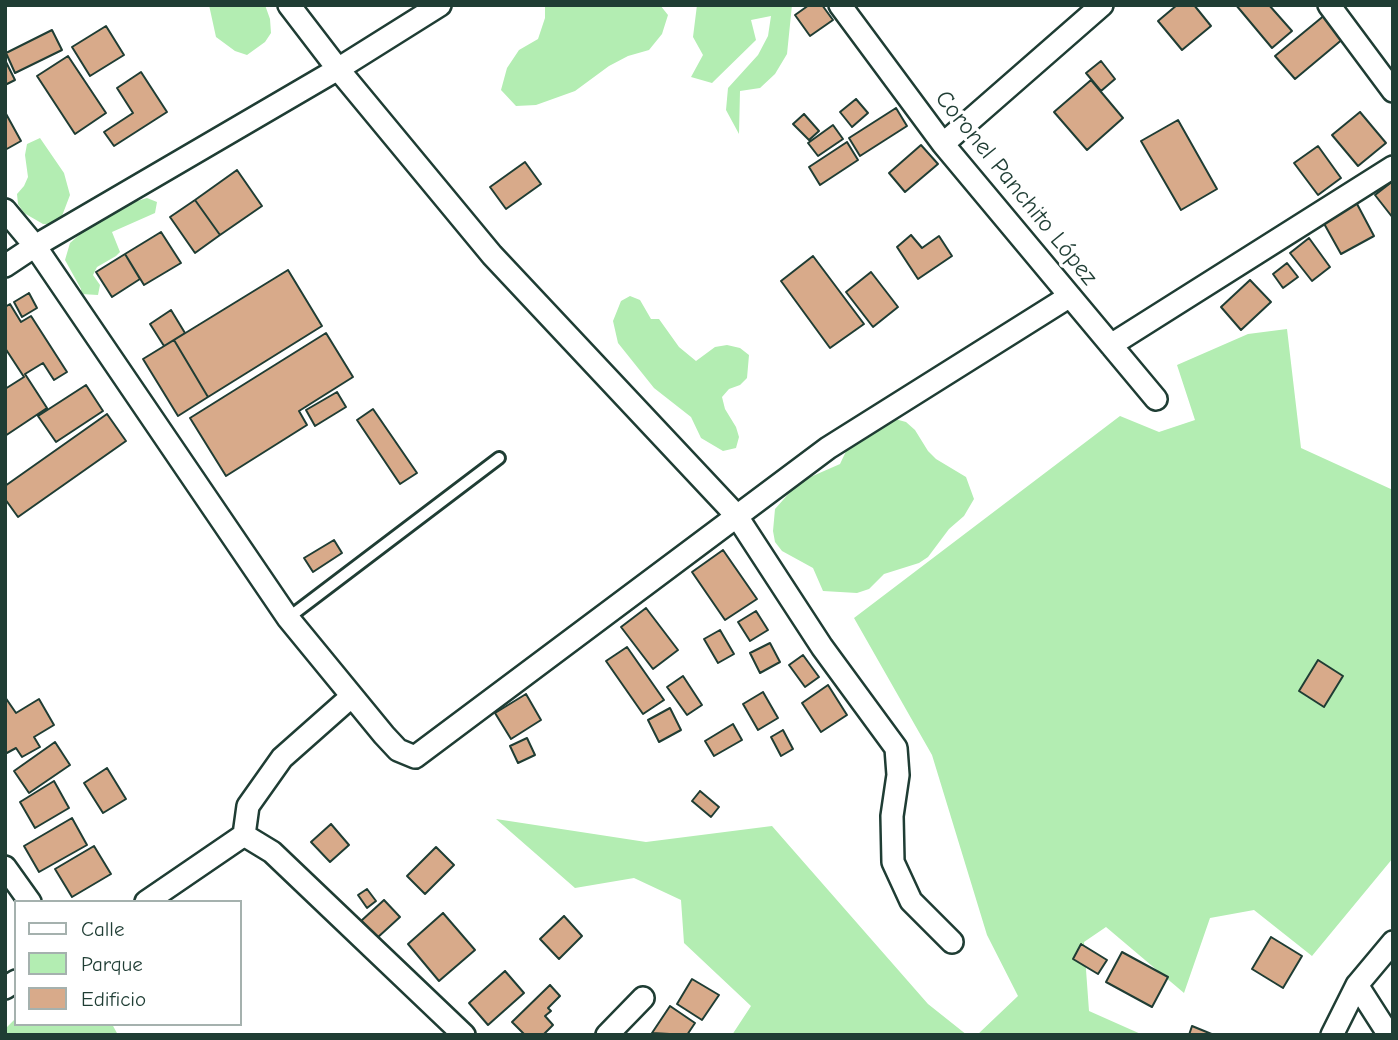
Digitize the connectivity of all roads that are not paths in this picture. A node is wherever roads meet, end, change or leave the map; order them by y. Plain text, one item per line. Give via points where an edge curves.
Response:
1 (289, 5) edge
2 (440, 5) edge
3 (841, 5) edge
4 (1102, 5) edge
5 (1328, 5) edge
6 (338, 69) junction
7 (1393, 91) edge
8 (943, 144) junction
9 (1393, 167) edge
10 (5, 210) edge
11 (35, 247) junction
12 (5, 266) edge
13 (1070, 296) junction
14 (1111, 345) junction
15 (1156, 399) dead end
16 (499, 458) dead end
17 (736, 515) junction
18 (288, 618) junction
19 (352, 696) junction
20 (244, 835) junction
21 (5, 867) edge
22 (29, 900) edge
23 (149, 900) edge
24 (952, 942) dead end
25 (1393, 942) edge
26 (1357, 985) junction
27 (643, 998) dead end
28 (464, 1035) edge
29 (607, 1035) edge
30 (1332, 1035) edge
31 (1390, 1035) edge

1 - 6 street
2 - 6 street
3 - 8 street, Coronel Panchito López
4 - 8 street
5 - 7 street
6 - 11 street
6 - 17 street via 492,255
8 - 13 street, Coronel Panchito López
9 - 14 street
10 - 11 street
11 - 12 street
11 - 18 street
13 - 14 street, Coronel Panchito López
13 - 17 street via 828,448
14 - 15 street, Coronel Panchito López
16 - 18 lane
17 - 19 street via 415,757 398,750
17 - 24 street via 822,647 896,748 893,862 911,901
18 - 19 street
19 - 20 street via 282,758 248,806
20 - 23 street
20 - 28 street via 272,852
21 - 22 street
25 - 26 street
26 - 30 street
26 - 31 street
27 - 29 street

